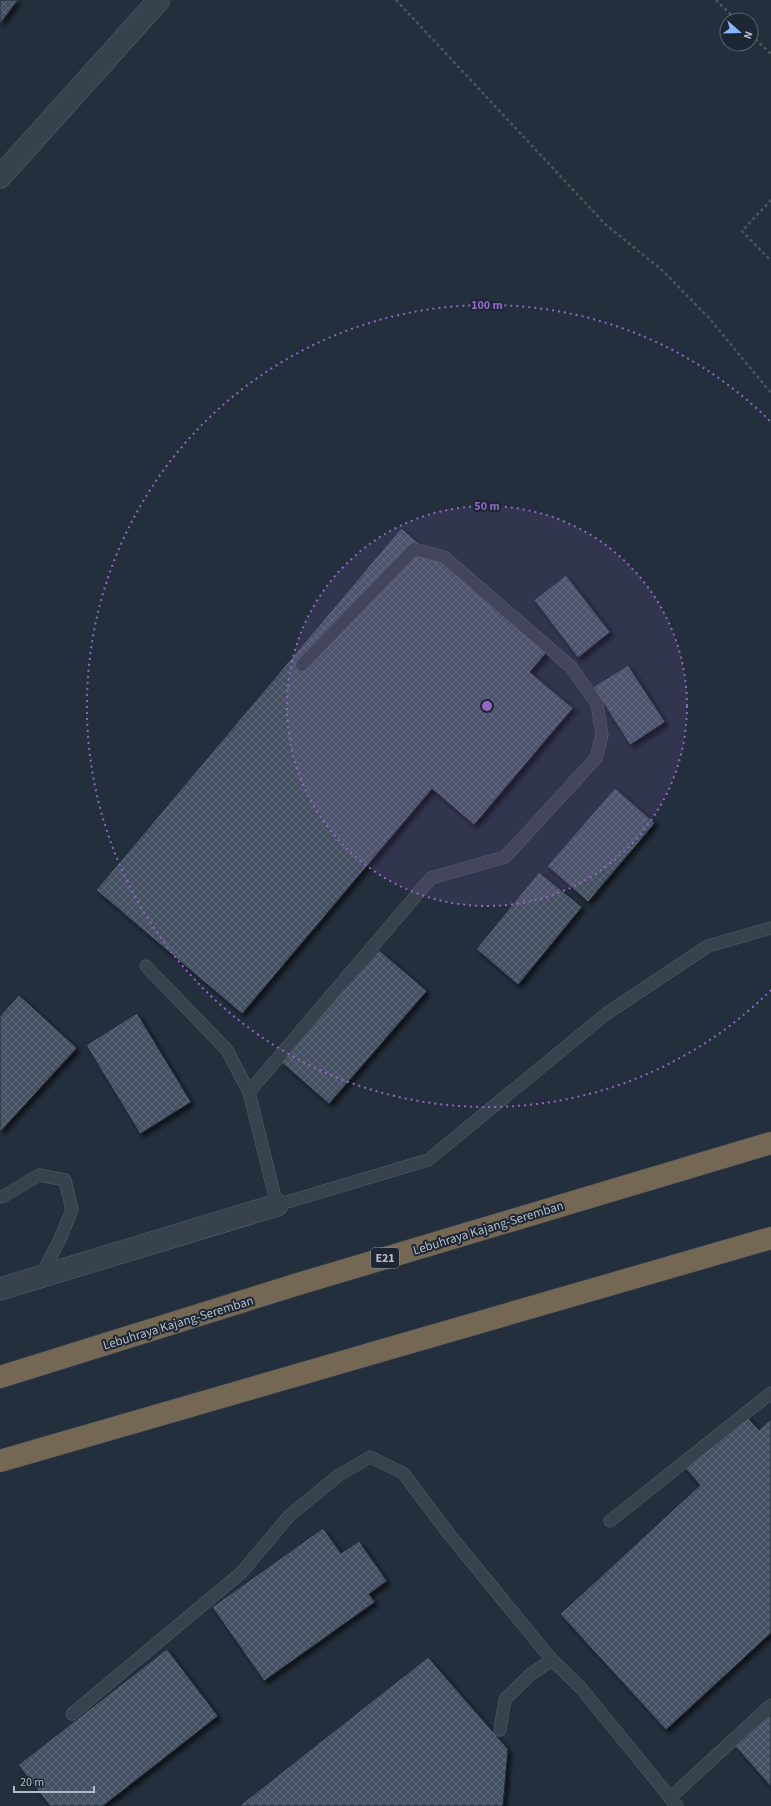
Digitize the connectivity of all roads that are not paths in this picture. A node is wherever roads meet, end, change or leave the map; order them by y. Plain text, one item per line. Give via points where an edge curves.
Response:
1 (159, 0) edge
2 (0, 177) edge
3 (302, 665) dead end
4 (771, 928) edge
5 (146, 966) dead end
6 (248, 1092) junction
7 (771, 1143) edge
8 (0, 1197) edge
9 (277, 1205) junction
10 (771, 1238) edge
11 (41, 1276) junction
12 (0, 1289) edge
13 (0, 1377) edge
14 (771, 1393) edge
15 (0, 1461) edge
16 (610, 1521) dead end
17 (552, 1660) junction
18 (771, 1705) edge
19 (72, 1714) dead end
20 (500, 1730) dead end
21 (673, 1802) edge

1 - 2 street
3 - 6 lane via 414,549 444,557 571,667 597,704 602,735 596,758 505,857 431,878
4 - 9 lane via 708,946 606,1014 428,1160
5 - 6 lane via 227,1050
6 - 9 lane
7 - 13 highway, Lebuhraya Kajang-Seremban / E21
8 - 11 lane via 39,1175 65,1180 72,1210
9 - 11 street
10 - 15 highway
11 - 12 street
14 - 16 lane
17 - 19 lane via 449,1534 403,1473 370,1457 339,1475 290,1515 241,1573
17 - 20 lane via 531,1674 505,1699
17 - 21 lane via 581,1688
18 - 21 lane

